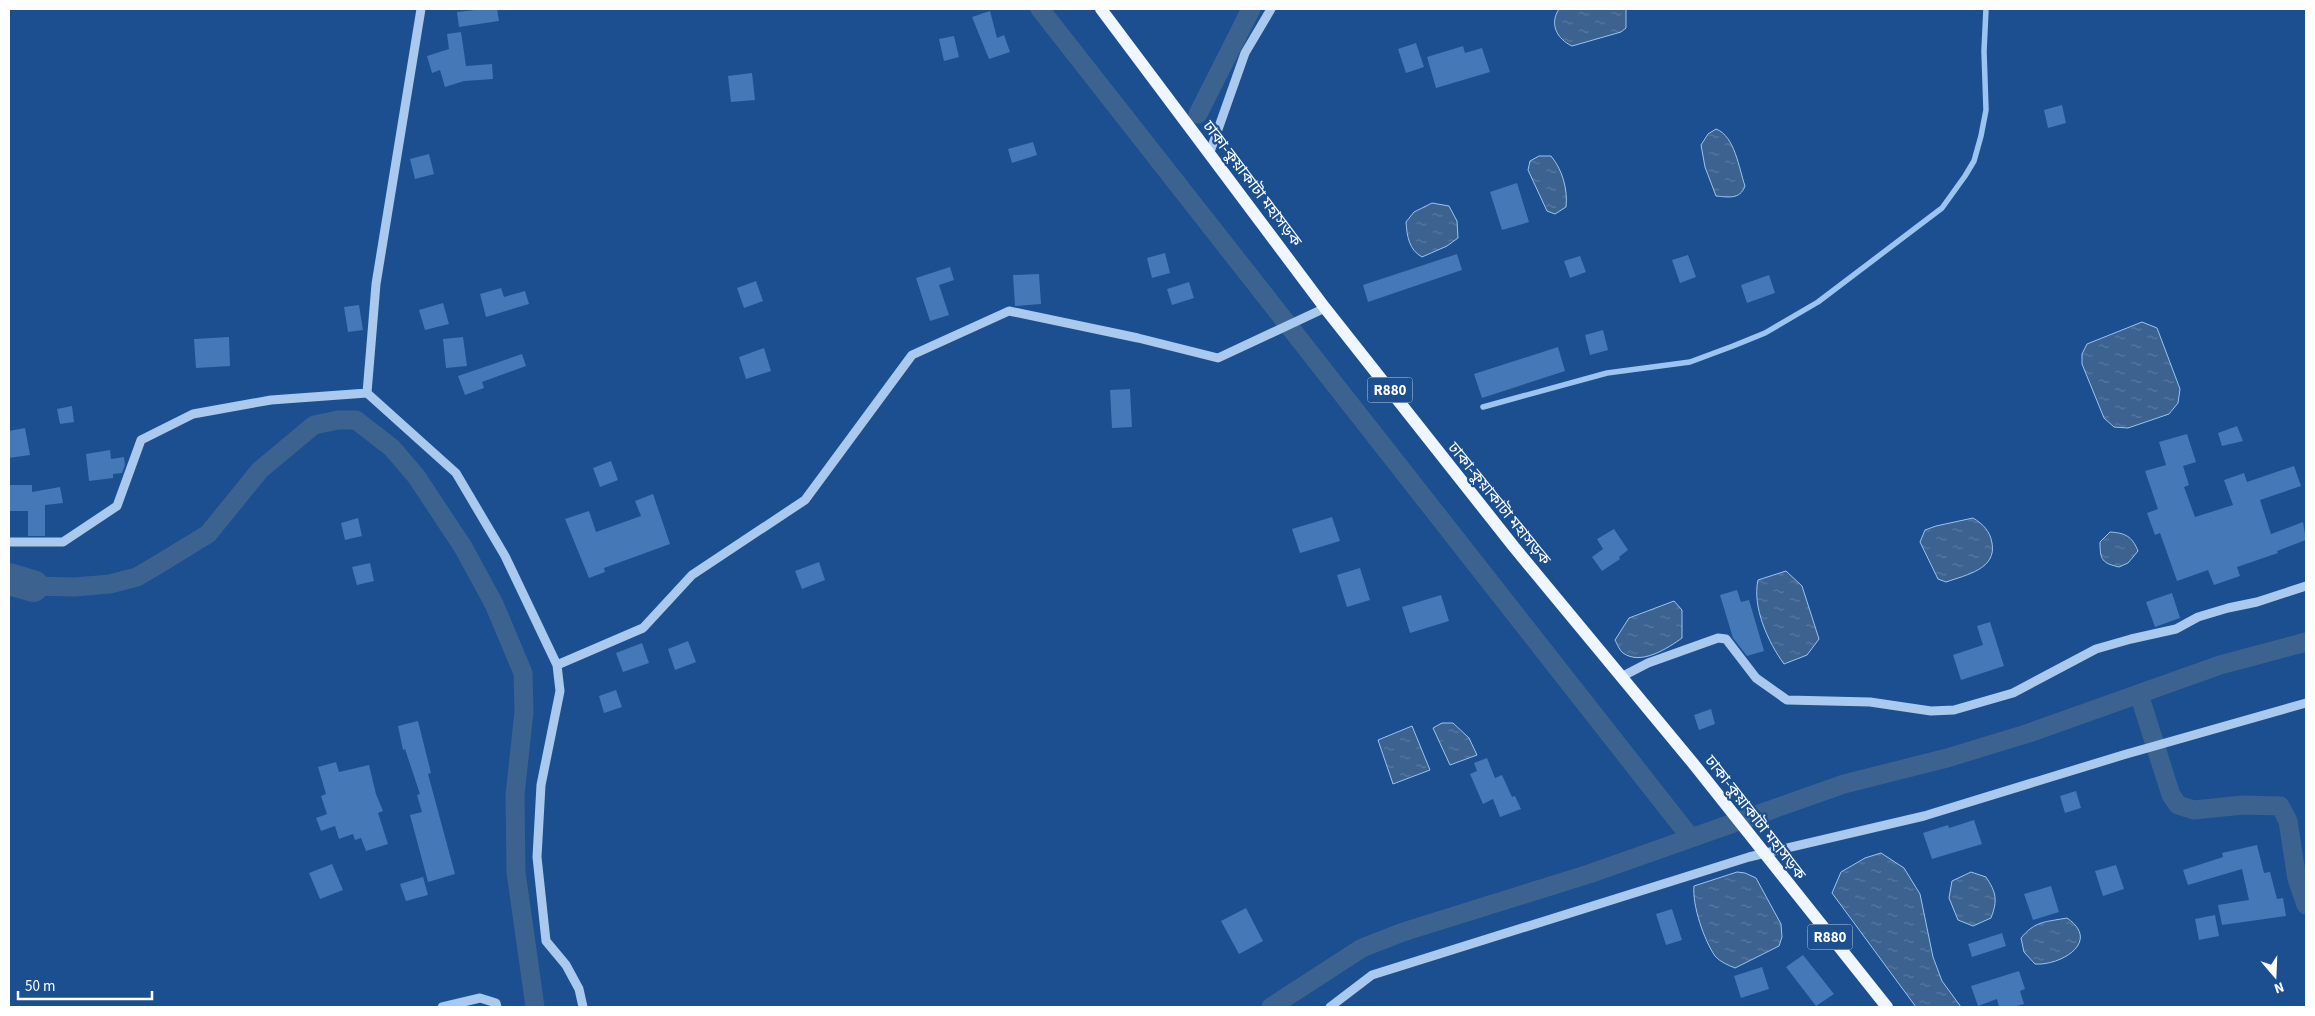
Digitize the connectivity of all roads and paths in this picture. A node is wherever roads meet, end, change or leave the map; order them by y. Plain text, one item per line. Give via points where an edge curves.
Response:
1 (421, 9) edge
2 (1101, 9) edge
3 (1271, 9) edge
4 (1210, 152) junction
5 (1325, 308) junction
6 (367, 393) junction
7 (9, 542) edge
8 (2306, 586) edge
9 (557, 665) junction
10 (1621, 677) junction
11 (2306, 703) edge
12 (442, 1007) edge
13 (497, 1007) edge
14 (583, 1007) edge
15 (1330, 1007) edge
16 (1887, 1007) edge

1 - 6 street via 376,284
2 - 4 main road, ঢাকা-কুয়াকাটা মহাসড়ক / R880
3 - 4 street via 1245,53
4 - 5 main road, ঢাকা-কুয়াকাটা মহাসড়ক / R880
5 - 9 street via 1218,358 1009,310 912,355 805,500 692,575 643,628
5 - 10 main road, ঢাকা-কুয়াকাটা মহাসড়ক / R880
6 - 7 street via 271,400 193,414 141,440 117,506 63,542
6 - 9 street via 456,473 506,556
8 - 10 street via 2206,615 2176,629 2131,638 2096,650 2013,693 1954,710 1931,711 1870,702 1787,700 1756,678 1726,639 1718,638 1648,663
9 - 14 street via 560,691 542,785 537,857 546,941 566,965 579,989
10 - 16 main road, ঢাকা-কুয়াকাটা মহাসড়ক / R880
11 - 15 street via 1924,816 1749,857 1372,975
12 - 13 street via 480,998 496,1003

